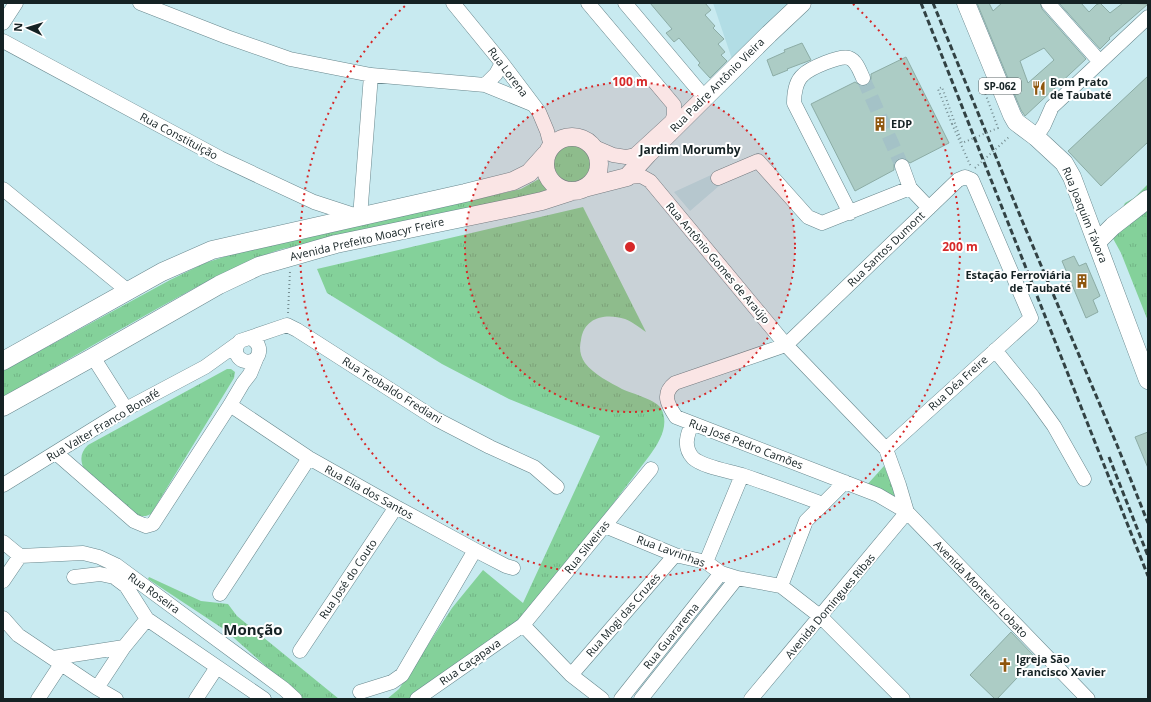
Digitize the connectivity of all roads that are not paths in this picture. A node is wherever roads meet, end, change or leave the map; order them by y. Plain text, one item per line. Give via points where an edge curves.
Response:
1 (16, 3) edge
2 (140, 3) edge
3 (453, 3) edge
4 (588, 3) edge
5 (625, 3) edge
6 (802, 3) edge
7 (966, 3) edge
8 (1048, 3) edge
9 (1148, 17) edge
10 (3, 23) edge
11 (3, 41) edge
12 (1100, 62) junction
13 (502, 63) junction
14 (371, 75) junction
15 (863, 78) tunnel mouth
16 (485, 85) junction
17 (705, 98) junction
18 (532, 104) junction
19 (1036, 136) junction
20 (592, 146) junction
21 (548, 150) junction
22 (648, 154) junction
23 (902, 166) tunnel mouth
24 (627, 177) junction
25 (718, 178) dead end
26 (650, 181) junction
27 (910, 188) junction
28 (3, 189) edge
29 (578, 189) junction
30 (1148, 199) edge
31 (929, 208) junction
32 (850, 213) junction
33 (360, 217) junction
34 (1097, 242) junction
35 (128, 291) junction
36 (1031, 318) joint
37 (283, 327) joint
38 (786, 345) junction
39 (251, 347) junction
40 (995, 350) junction
41 (93, 357) junction
42 (241, 360) junction
43 (3, 361) edge
44 (205, 367) junction
45 (1148, 380) edge
46 (243, 383) junction
47 (668, 388) joint
48 (230, 405) junction
49 (3, 407) edge
50 (126, 409) junction
51 (692, 424) junction
52 (886, 449) junction
53 (56, 453) junction
54 (309, 458) junction
55 (651, 469) dead end
56 (742, 475) junction
57 (1084, 479) dead end
58 (845, 482) junction
59 (3, 485) edge
60 (557, 487) dead end
61 (823, 504) junction
62 (396, 508) junction
63 (907, 512) junction
64 (605, 526) junction
65 (3, 542) edge
66 (475, 550) junction
67 (675, 555) junction
68 (20, 556) junction
69 (706, 562) junction
70 (513, 568) dead end
71 (721, 573) junction
72 (74, 577) dead end
73 (737, 578) junction
74 (3, 581) edge
75 (781, 586) junction
76 (220, 594) dead end
77 (821, 617) junction
78 (3, 618) edge
79 (147, 619) junction
80 (523, 625) junction
81 (124, 647) junction
82 (300, 651) dead end
83 (57, 661) junction
84 (217, 666) junction
85 (571, 675) junction
86 (97, 688) junction
87 (360, 692) dead end
88 (593, 697) edge
89 (38, 699) edge
90 (116, 699) edge
91 (196, 699) edge
92 (264, 699) edge
93 (295, 699) edge
94 (417, 699) edge
95 (621, 699) edge
96 (641, 699) edge
97 (751, 699) edge
98 (903, 699) edge
99 (1088, 699) edge

1 - 10 street
2 - 14 street via 290,59
3 - 13 street, Rua Lorena
4 - 20 street, Avenida Prefeito Moacyr Freire via 674,105 672,121 635,155 613,155
5 - 17 street
6 - 17 main road, Rua Padre Antônio Vieira
7 - 19 main road, Rua Joaquim Távora / SP-062 via 1012,115 1016,122
8 - 12 street
9 - 12 street
11 - 33 street, Rua Constituição via 220,158 314,202
12 - 19 street via 1052,107
13 - 16 street
13 - 18 street, Rua Lorena
14 - 16 street
14 - 33 street
15 - 32 street via 854,62 848,58 832,60 802,75 794,91 794,103
16 - 18 street
17 - 22 main road, Rua Padre Antônio Vieira
18 - 21 street, Rua Lorena via 543,121
19 - 34 main road, Rua Joaquim Távora / SP-062 via 1064,163 1072,176
20 - 21 main road, Avenida Prefeito Moacyr Freire via 586,140 571,136 556,141
20 - 29 main road via 597,153 598,169 593,180
21 - 29 main road via 545,163 550,180 564,190
21 - 33 main road, Avenida Prefeito Moacyr Freire via 529,173 513,181
22 - 24 main road
22 - 26 street
23 - 27 street
24 - 26 street via 641,176
24 - 29 main road, Avenida Prefeito Moacyr Freire
25 - 32 street via 758,161 808,217 822,224
26 - 38 street, Rua Antônio Gomes de Araújo
27 - 31 street
27 - 32 street
28 - 35 street
29 - 41 main road, Avenida Prefeito Moacyr Freire via 542,201 336,244 259,266 219,284
30 - 34 main road
31 - 36 street, Rua Santos Dumont via 958,180 965,176 972,180
31 - 38 street, Rua Santos Dumont
33 - 35 main road, Avenida Prefeito Moacyr Freire via 212,250 162,272
34 - 45 main road, Rua Joaquim Távora / SP-062
35 - 43 main road, Avenida Prefeito Moacyr Freire
36 - 40 street, Rua Déa Freire
37 - 39 street, Rua Valter Franco Bonafé
37 - 60 street, Rua Teobaldo Frediani via 298,330 436,419 534,467
38 - 47 street, Rua Santos Dumont via 674,383
38 - 52 street, Rua Antônio Gomes de Araújo
39 - 42 street via 236,352
39 - 44 street, Rua Valter Franco Bonafé
39 - 46 street via 254,367
40 - 52 street, Rua Déa Freire
40 - 57 street via 1054,426
41 - 49 main road, Avenida Prefeito Moacyr Freire
41 - 50 street
42 - 44 street, Rua Valter Franco Bonafé
42 - 46 street
44 - 50 street, Rua Valter Franco Bonafé
46 - 48 street
47 - 51 street, Rua José Pedro Camões via 666,394 671,410 676,417
48 - 53 street via 153,524 146,526 134,521
48 - 54 street, Rua Elia dos Santos
50 - 53 street, Rua Valter Franco Bonafé
51 - 56 street via 687,435 687,443 693,458 700,463
51 - 58 street, Rua José Pedro Camões
52 - 63 street
53 - 59 street, Rua Valter Franco Bonafé
54 - 62 street, Rua Elia dos Santos
54 - 76 street
55 - 64 street, Rua Silveiras
56 - 61 street
56 - 69 street
58 - 61 street
58 - 63 street, Rua José Pedro Camões via 878,495
61 - 75 street via 806,521
62 - 66 street, Rua Elia dos Santos
62 - 82 street, Rua José do Couto
63 - 77 street, Avenida Domingues Ribas
63 - 99 street, Avenida Monteiro Lobato
64 - 67 street, Rua Lavrinhas
64 - 80 street, Rua Silveiras
65 - 68 street
66 - 70 street, Rua Elia dos Santos
66 - 87 street via 402,675 392,682
67 - 69 street, Rua Lavrinhas
67 - 85 street, Rua Mogi das Cruzes
68 - 74 street
68 - 93 street, Rua Roseira via 83,553 116,564
69 - 71 street, Rua Lavrinhas
71 - 73 street, Rua Lavrinhas
71 - 95 street, Rua Guararema
72 - 79 street via 100,574 114,577 126,586
73 - 75 street, Rua Lavrinhas
73 - 96 street, Rua Guararema
75 - 77 street, Rua Lavrinhas
77 - 97 street, Avenida Domingues Ribas
77 - 98 street, Rua Lavrinhas
78 - 83 street via 18,635
79 - 81 street
79 - 84 street
80 - 85 street
80 - 94 street, Rua Caçapava
81 - 83 street
81 - 86 street
83 - 86 street
83 - 89 street
84 - 91 street
84 - 92 street
85 - 88 street
86 - 90 street

